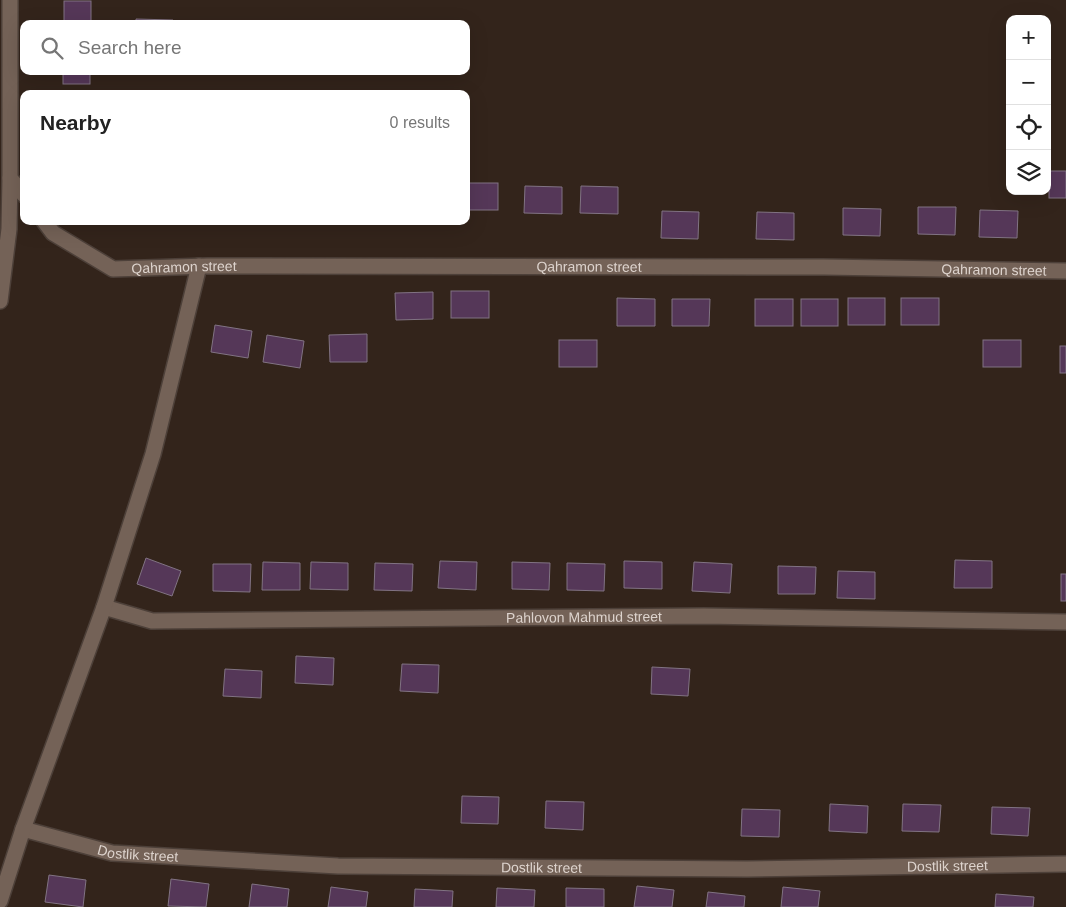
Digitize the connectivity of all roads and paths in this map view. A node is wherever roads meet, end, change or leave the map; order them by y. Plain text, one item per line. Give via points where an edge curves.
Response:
1 (10, 0) edge
2 (10, 178) junction
3 (20, 190) edge
4 (47, 225) edge
5 (199, 266) junction
6 (1066, 271) edge
7 (0, 301) edge
8 (104, 607) junction
9 (1066, 622) edge
10 (23, 829) junction
11 (1066, 864) edge
12 (0, 901) edge

1 - 2 street
2 - 3 street
2 - 7 street via 9,228
4 - 5 street, Qahramon street via 53,234 113,269
5 - 6 street, Qahramon street via 814,267
5 - 8 street via 153,454
8 - 9 street, Pahlovon Mahmud street via 152,621 704,616
8 - 10 street
10 - 11 street, Dostlik street via 112,853 338,866 747,869
10 - 12 street

